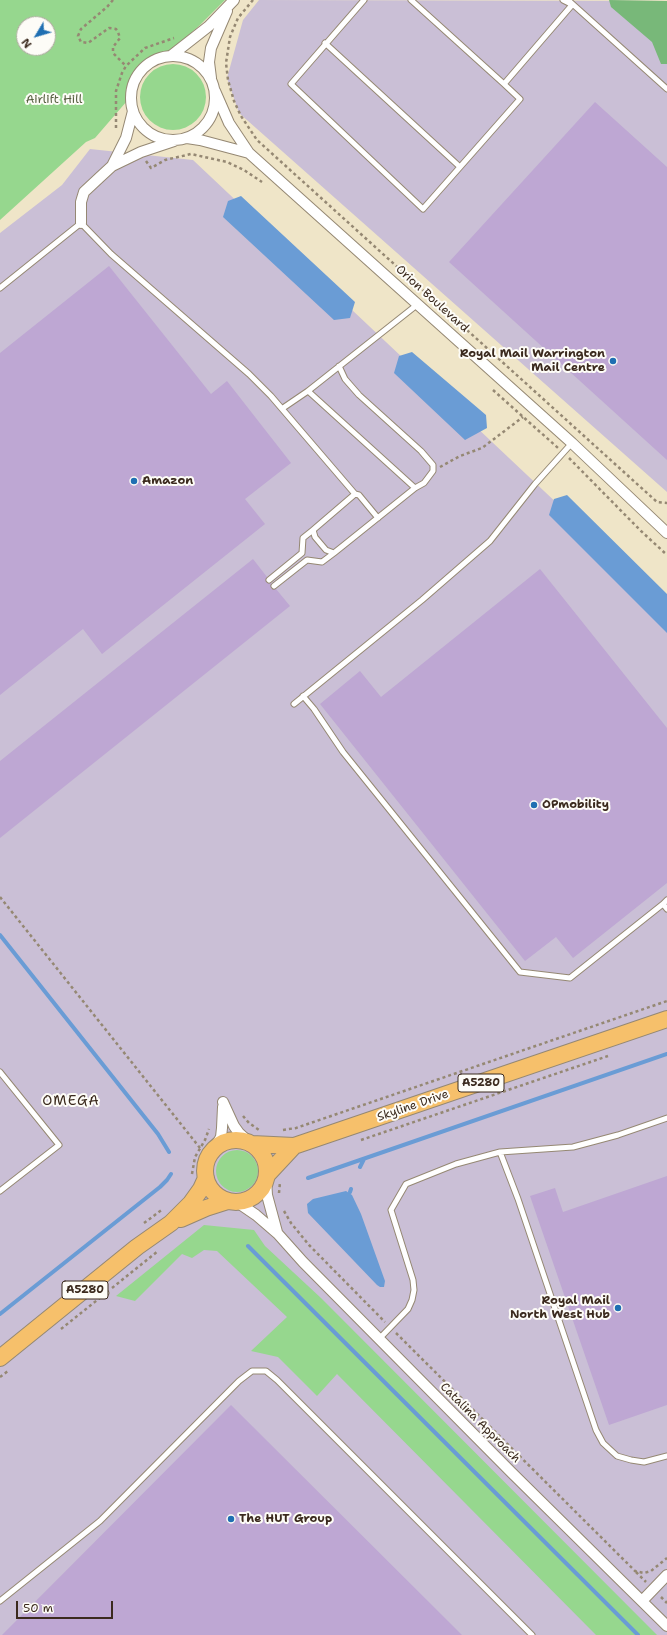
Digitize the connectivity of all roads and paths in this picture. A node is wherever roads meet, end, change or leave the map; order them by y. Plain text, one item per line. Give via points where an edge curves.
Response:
1 (113, 0) edge
2 (253, 0) edge
3 (364, 0) edge
4 (411, 0) edge
5 (562, 0) edge
6 (568, 0) edge
7 (232, 3) edge
8 (572, 5) junction
9 (178, 36) dead end
10 (325, 43) junction
11 (172, 56) junction
12 (126, 66) junction
13 (211, 79) junction
14 (504, 84) junction
15 (667, 89) edge
16 (215, 91) junction
17 (133, 111) junction
18 (116, 132) dead end
19 (182, 139) junction
20 (249, 153) junction
21 (112, 166) junction
22 (460, 167) junction
23 (151, 168) dead end
24 (264, 182) dead end
25 (81, 223) junction
26 (0, 288) edge
27 (418, 304) junction
28 (339, 366) junction
29 (308, 391) junction
30 (283, 408) junction
31 (523, 417) dead end
32 (572, 443) junction
33 (433, 471) junction
34 (586, 475) dead end
35 (415, 488) junction
36 (355, 494) junction
37 (667, 503) edge
38 (378, 518) junction
39 (313, 530) junction
40 (667, 532) edge
41 (334, 553) junction
42 (667, 555) edge
43 (269, 580) dead end
44 (274, 586) dead end
45 (303, 696) junction
46 (294, 704) dead end
47 (0, 897) edge
48 (665, 902) edge
49 (667, 909) edge
50 (667, 1001) edge
51 (667, 1019) edge
52 (610, 1055) dead end
53 (0, 1072) edge
54 (242, 1114) dead end
55 (667, 1118) edge
56 (210, 1128) dead end
57 (281, 1131) dead end
58 (264, 1132) dead end
59 (358, 1141) dead end
60 (250, 1143) junction
61 (216, 1146) junction
62 (294, 1146) junction
63 (200, 1148) junction
64 (500, 1152) junction
65 (199, 1178) junction
66 (271, 1178) junction
67 (0, 1191) edge
68 (280, 1195) dead end
69 (232, 1201) junction
70 (283, 1209) dead end
71 (171, 1223) junction
72 (278, 1234) junction
73 (163, 1247) dead end
74 (117, 1284) dead end
75 (370, 1307) dead end
76 (379, 1339) junction
77 (412, 1348) dead end
78 (0, 1358) edge
79 (667, 1456) edge
80 (667, 1558) edge
81 (667, 1575) edge
82 (0, 1601) edge
83 (642, 1601) junction
84 (667, 1626) edge
85 (532, 1635) edge

1 - 12 path via 81,29 78,36 81,42 88,43 109,28 116,29 120,38 113,47 113,53
2 - 37 path via 238,18 230,37 226,63 234,100 244,122 257,140 657,502
3 - 10 lane
4 - 14 lane
5 - 8 lane
6 - 8 lane
7 - 11 street via 209,26
7 - 13 street via 212,48 209,62
8 - 14 lane
8 - 15 lane
9 - 12 path via 145,48
10 - 22 lane
10 - 22 lane via 291,84 423,209
11 - 13 street via 190,59 206,71
11 - 17 street via 159,58 147,64 138,74 131,98
12 - 18 path via 116,91
13 - 16 street
14 - 22 lane via 520,99
16 - 19 street via 215,103 206,124 197,133
16 - 20 street, Orion Boulevard via 229,123
17 - 19 street via 138,122 156,136 166,140
17 - 21 street via 126,138
19 - 20 street, Orion Boulevard via 200,140
19 - 21 street via 141,152
20 - 27 street, Orion Boulevard
21 - 25 street via 84,192 81,202
23 - 24 path via 165,160 191,154 227,162
25 - 26 lane
25 - 30 lane via 111,254 249,374
27 - 28 lane
27 - 32 street, Orion Boulevard
28 - 29 lane
28 - 33 lane via 345,379 359,395 421,451 433,465
29 - 30 lane
29 - 35 lane
30 - 36 lane
31 - 33 path via 482,448 460,456
32 - 40 street, Orion Boulevard
32 - 45 lane via 535,484 490,541 422,600
33 - 35 lane via 424,483
34 - 42 path
35 - 38 lane
36 - 38 lane via 359,495
36 - 39 lane
38 - 41 lane
39 - 41 lane via 326,550
39 - 43 lane via 303,538 302,553
41 - 44 lane via 322,562 307,560
45 - 46 lane
45 - 48 lane via 343,752 520,972 570,978
47 - 63 path
48 - 49 lane
50 - 57 path
51 - 62 main road, Skyline Drive / A5280
52 - 59 path
53 - 67 lane via 59,1145
54 - 58 path via 256,1129
55 - 64 lane via 572,1147
56 - 63 path
60 - 61 main road, A5280 via 231,1140
60 - 61 street via 234,1126 223,1102 222,1128
60 - 62 main road, Skyline Drive / A5280
60 - 66 main road via 263,1155
61 - 65 main road, A5280
62 - 66 main road, Skyline Drive / A5280
63 - 65 path via 195,1157
64 - 76 lane via 456,1164 406,1184 390,1210 414,1290 408,1309
64 - 79 lane via 596,1430 603,1443 617,1456 631,1460 644,1462
65 - 69 main road via 220,1197
65 - 71 main road, A5280 via 201,1189 192,1203
66 - 68 path
66 - 69 main road, A5280 via 254,1196 246,1200
66 - 72 street, Catalina Approach via 266,1195
69 - 71 main road, A5280 via 204,1208
69 - 72 street, Catalina Approach via 256,1215
70 - 75 path via 309,1245
71 - 78 main road, A5280 via 137,1247 101,1287
72 - 76 street, Catalina Approach
73 - 74 path
76 - 83 street, Catalina Approach
77 - 80 path via 635,1571 651,1571
81 - 83 street
82 - 85 lane via 100,1521 239,1381 252,1371 266,1371
83 - 84 street, Catalina Approach

